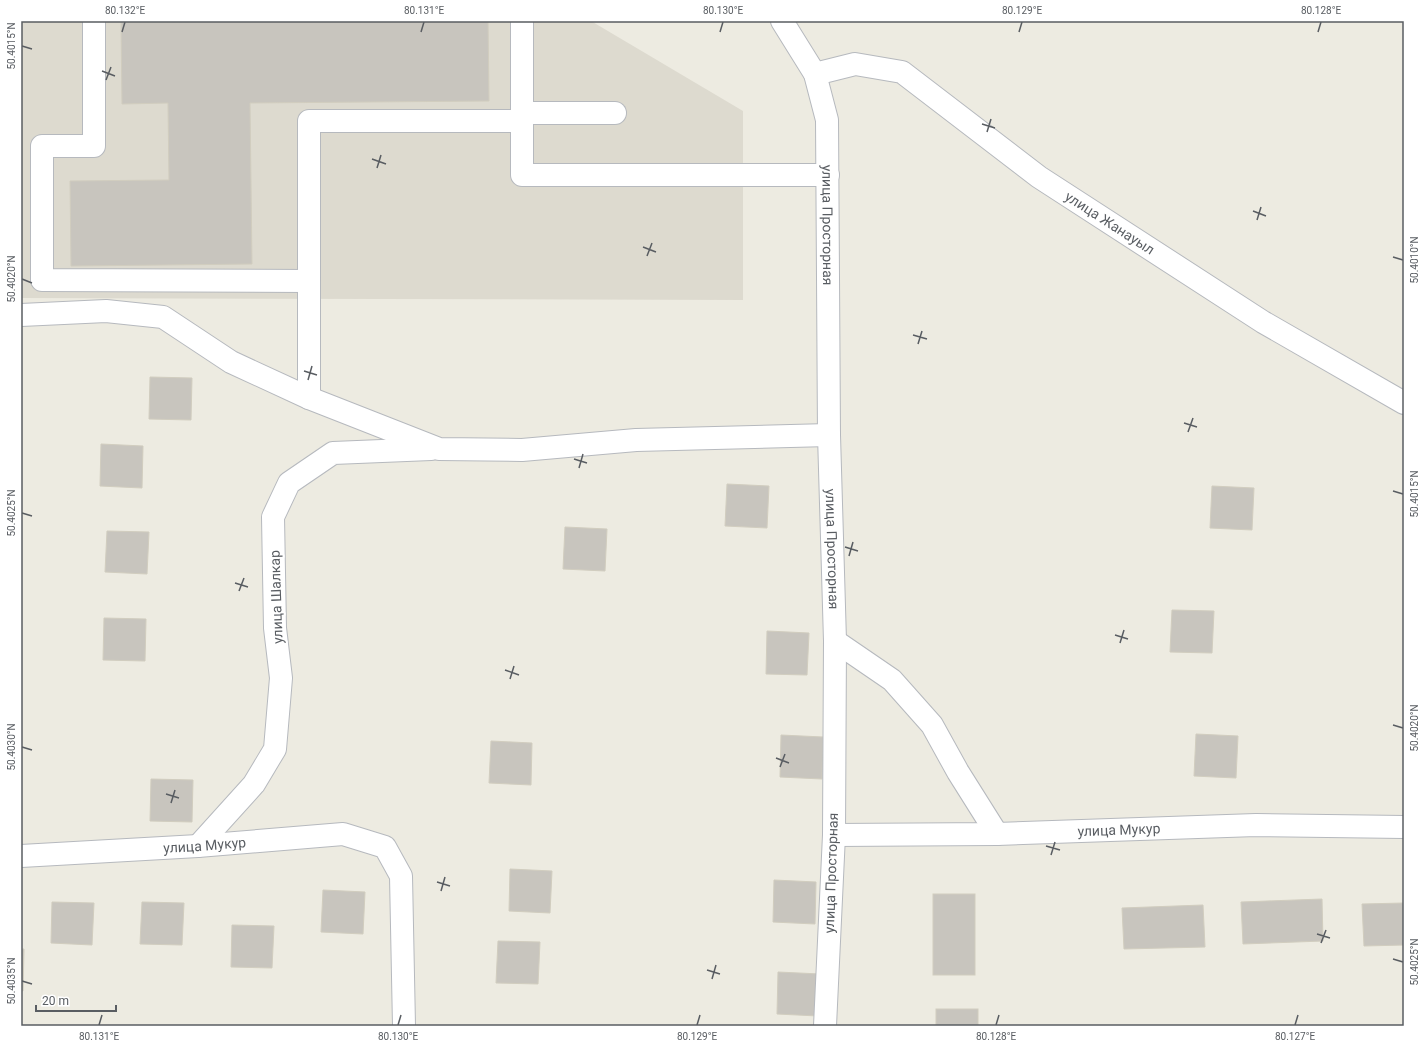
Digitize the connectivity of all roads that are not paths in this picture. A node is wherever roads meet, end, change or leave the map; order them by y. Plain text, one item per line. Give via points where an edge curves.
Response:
1 (94, 21) edge
2 (522, 21) edge
3 (782, 21) edge
4 (815, 74) junction
5 (615, 113) dead end
6 (522, 117) junction
7 (828, 175) junction
8 (309, 281) junction
9 (21, 315) edge
10 (309, 398) junction
11 (1404, 403) edge
12 (829, 435) junction
13 (439, 449) junction
14 (836, 641) junction
15 (1404, 827) edge
16 (997, 834) junction
17 (834, 835) junction
18 (198, 846) junction
19 (21, 856) edge
20 (404, 1026) edge
21 (825, 1026) edge

1 - 8 street via 94,146 42,146 42,280
2 - 6 street
3 - 4 street, улица Просторная
4 - 7 street, улица Просторная via 826,120
4 - 11 street, улица Жанауыл via 854,64 902,72 1039,177 1263,322
5 - 6 street
6 - 7 street via 522,175
6 - 8 street via 309,121
7 - 12 street, улица Просторная
8 - 10 street
9 - 10 street via 106,311 163,317 231,362
10 - 13 street
12 - 13 street, улица Шалкар via 636,440 522,450
12 - 14 street, улица Просторная
13 - 18 street, улица Шалкар via 333,453 288,482 273,517 275,628 281,678 276,749 254,784
14 - 16 street via 892,680 932,725
14 - 17 street, улица Просторная
15 - 16 street, улица Мукур via 1256,825
16 - 17 street, улица Мукур
17 - 21 street, улица Просторная
18 - 19 street, улица Мукур
18 - 20 street, улица Мукур via 343,834 385,847 402,876

